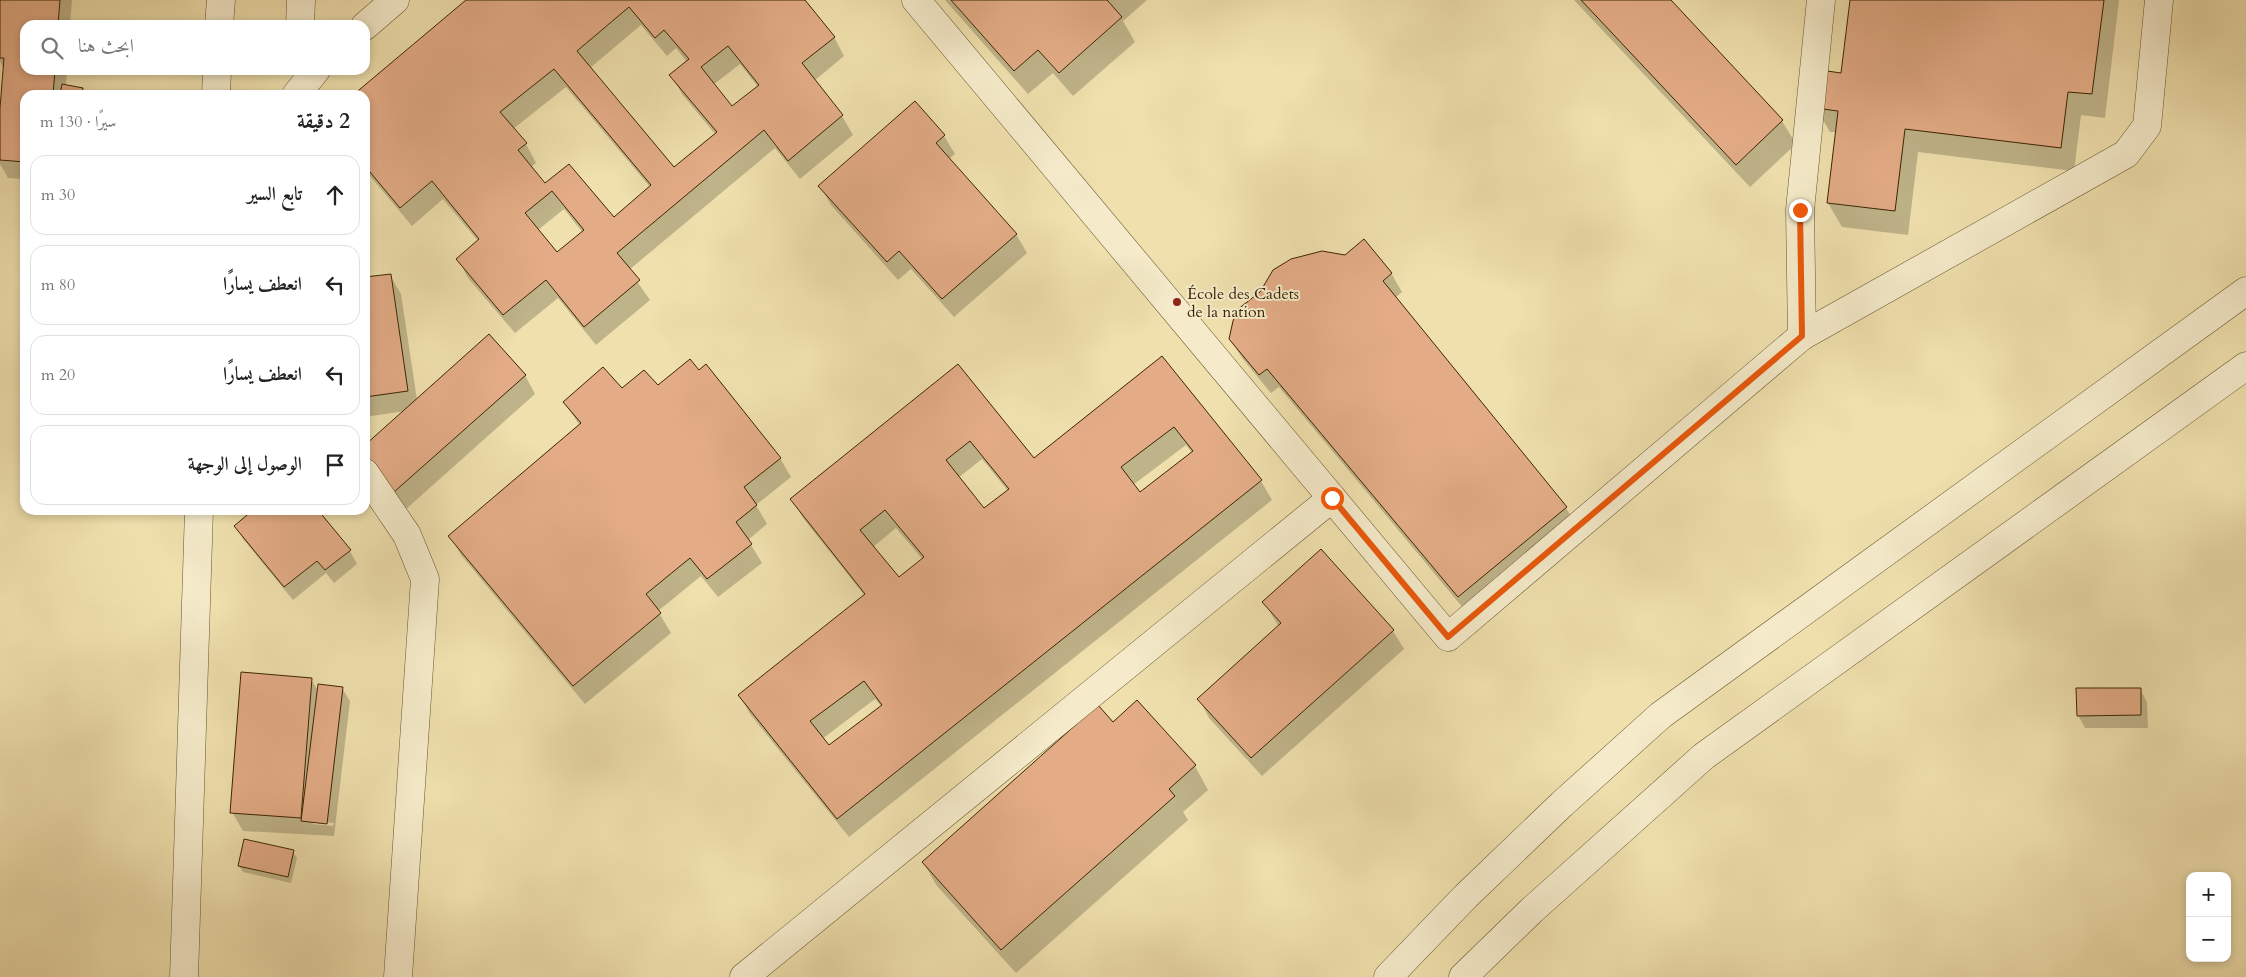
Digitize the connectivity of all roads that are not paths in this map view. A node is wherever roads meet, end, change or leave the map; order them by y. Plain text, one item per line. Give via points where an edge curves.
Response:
1 (220, 0) edge
2 (301, 0) edge
3 (395, 0) edge
4 (916, 0) edge
5 (1821, 0) edge
6 (2159, 0) edge
7 (219, 20) edge
8 (300, 20) edge
9 (370, 22) edge
10 (217, 75) edge
11 (297, 75) edge
12 (312, 75) edge
13 (216, 90) edge
14 (296, 90) edge
15 (300, 90) edge
16 (2246, 291) edge
17 (1802, 336) junction
18 (2246, 366) edge
19 (370, 480) edge
20 (1332, 498) junction
21 (199, 515) edge
22 (184, 977) edge
23 (398, 977) edge
24 (744, 977) edge
25 (1388, 977) edge
26 (1463, 977) edge

1 - 7 street
2 - 8 street
3 - 9 street
4 - 20 street
5 - 17 street via 1800,210
6 - 17 street via 2147,126 2126,154
10 - 13 street
11 - 14 street
12 - 15 street
16 - 25 street via 1661,715 1562,804
17 - 20 street via 1448,637
18 - 26 street via 1704,756 1532,910
19 - 23 street via 407,535 425,579
20 - 24 street
21 - 22 street

